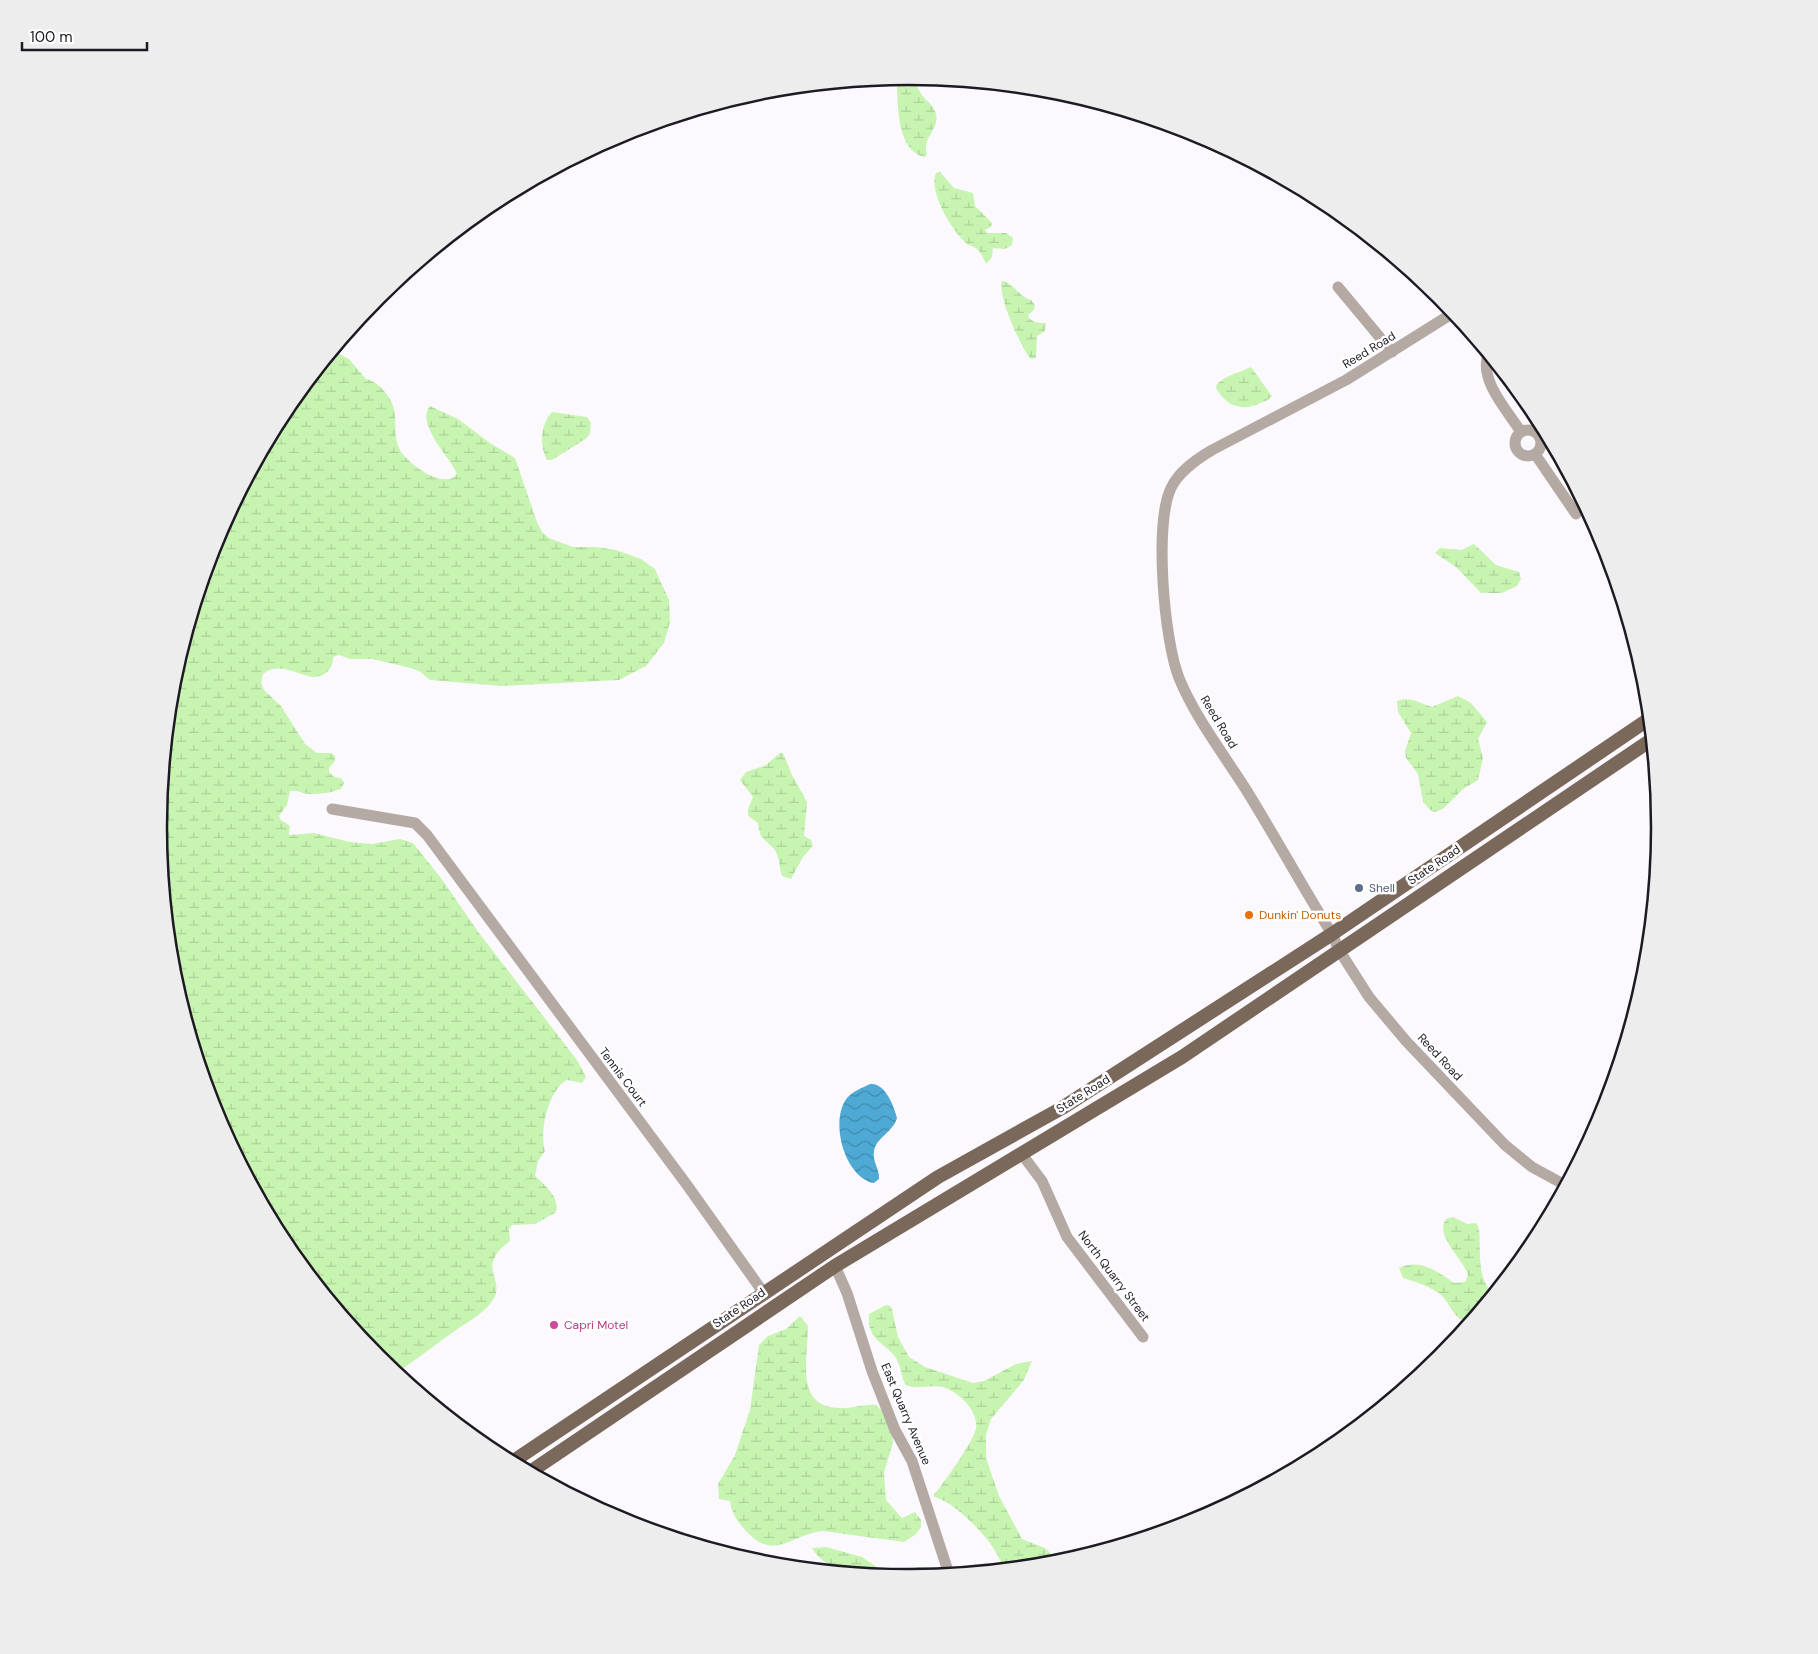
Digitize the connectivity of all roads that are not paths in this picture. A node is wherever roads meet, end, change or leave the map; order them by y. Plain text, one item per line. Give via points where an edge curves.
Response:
1 (1338, 287) dead end
2 (1447, 316) edge
3 (1392, 352) junction
4 (1487, 362) edge
5 (1521, 432) junction
6 (1539, 435) edge
7 (1540, 438) edge
8 (1536, 454) junction
9 (1576, 514) dead end
10 (1644, 723) edge
11 (1646, 743) edge
12 (332, 809) dead end
13 (1332, 934) junction
14 (1339, 950) junction
15 (1062, 1108) junction
16 (1070, 1124) junction
17 (1021, 1154) junction
18 (1560, 1183) edge
19 (835, 1266) junction
20 (763, 1292) junction
21 (732, 1313) junction
22 (742, 1329) junction
23 (1143, 1337) dead end
24 (578, 1417) junction
25 (588, 1432) junction
26 (518, 1458) edge
27 (535, 1468) edge
28 (947, 1567) edge

1 - 3 street
2 - 3 street, Reed Road
3 - 13 street, Reed Road via 1201,457 1176,478 1164,512 1164,588 1170,646 1178,675 1199,718
4 - 5 street via 1486,371 1492,387
5 - 6 street via 1529,429
5 - 8 street via 1515,442 1517,450 1527,456
7 - 8 street via 1542,444
8 - 9 street
10 - 13 main road, State Road
11 - 14 main road, State Road
12 - 20 street, Tennis Court via 414,823 427,835
13 - 14 street, Reed Road
13 - 15 main road, State Road
14 - 16 main road, State Road via 1182,1057
14 - 18 street, Reed Road via 1378,1009 1491,1131 1516,1156
15 - 16 street
15 - 20 main road, State Road via 938,1177
16 - 17 main road, State Road
17 - 19 main road, State Road
17 - 23 street, North Quarry Street via 1042,1181 1067,1236
19 - 22 main road, State Road
19 - 28 street, East Quarry Avenue via 848,1293 872,1371 895,1430 912,1461
20 - 21 main road, State Road
21 - 22 street
21 - 24 main road, State Road
22 - 25 main road, State Road
24 - 25 street
24 - 26 main road, State Road
25 - 27 main road, State Road

